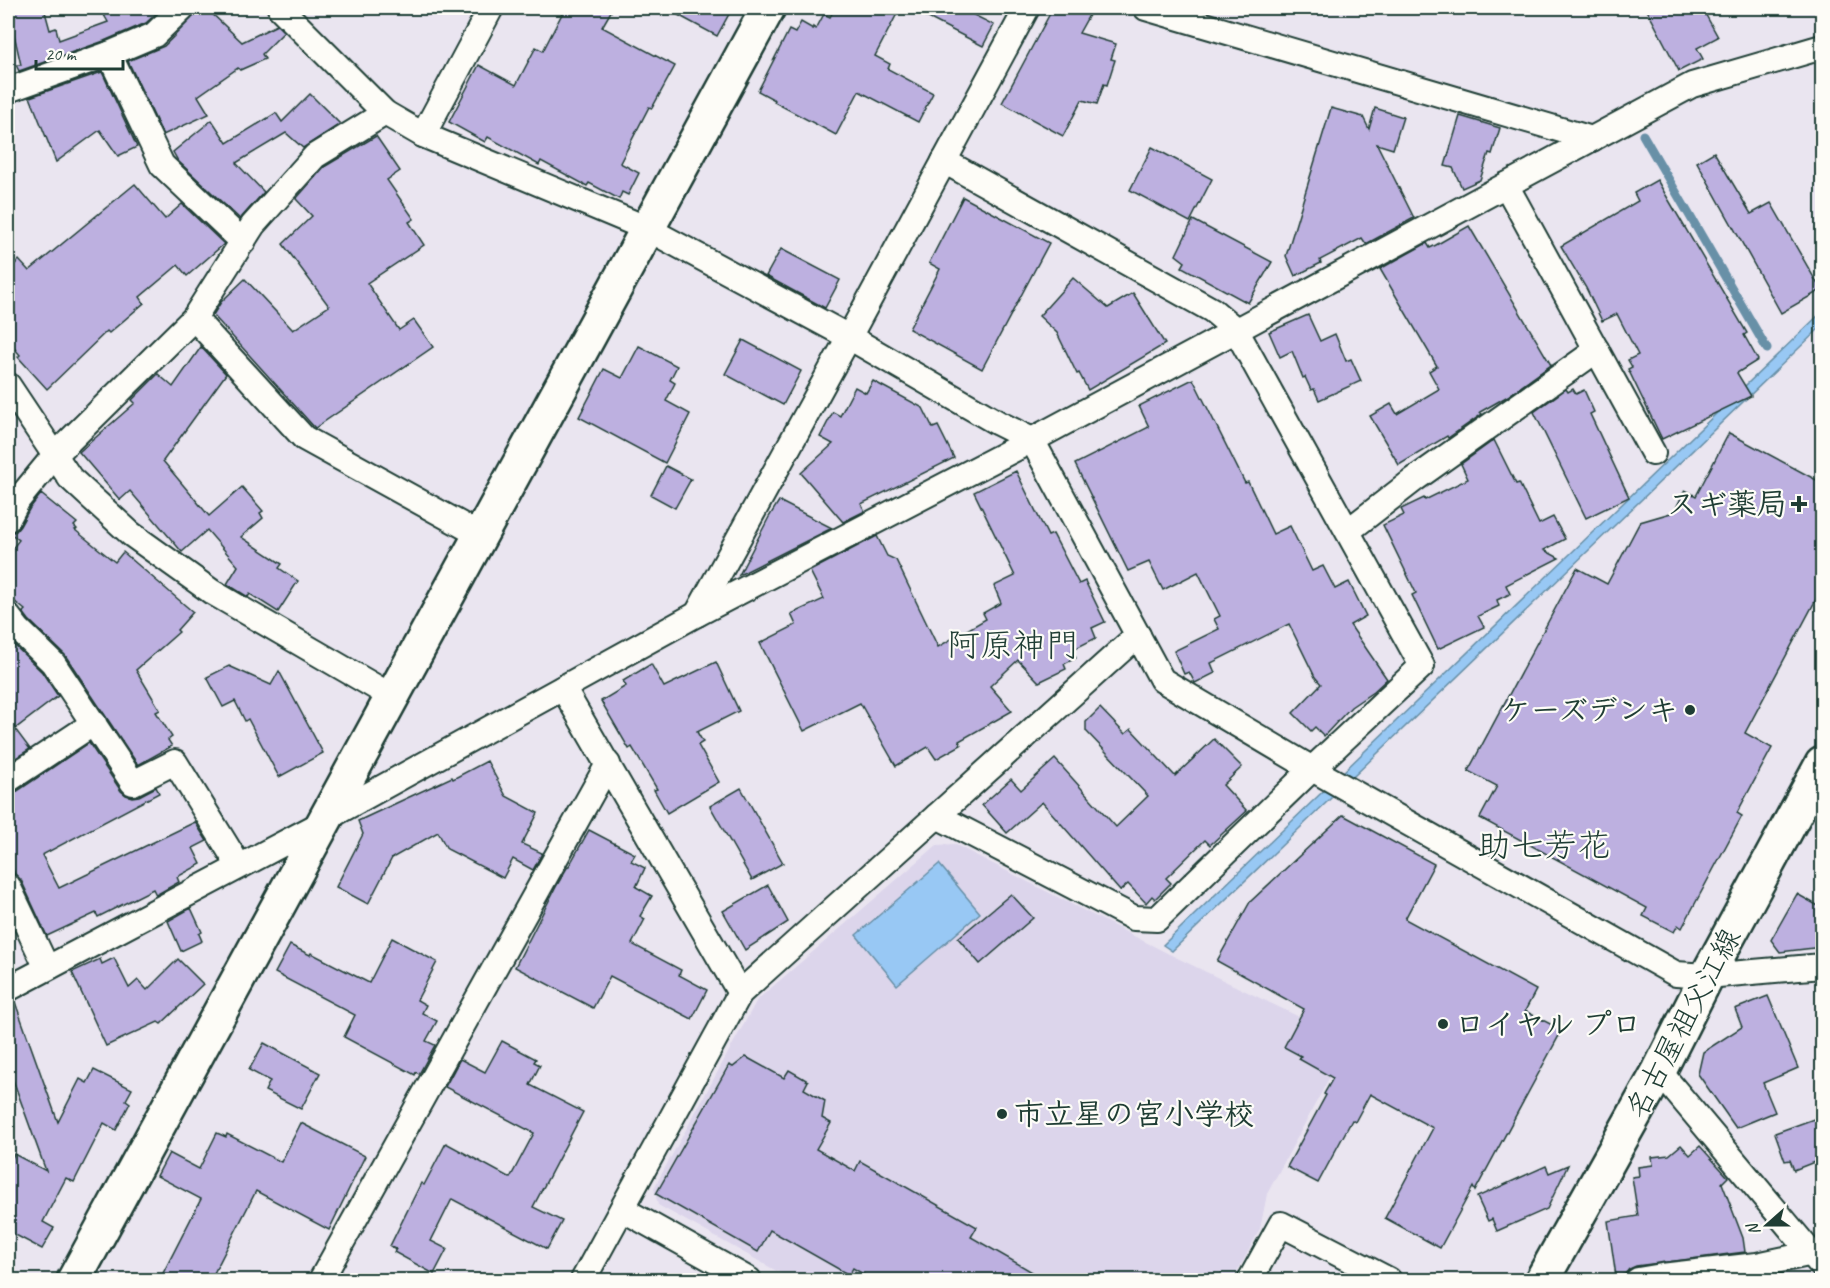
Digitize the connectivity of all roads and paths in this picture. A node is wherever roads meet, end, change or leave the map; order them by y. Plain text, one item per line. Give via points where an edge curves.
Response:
1 (182, 8) edge
2 (280, 8) edge
3 (491, 8) edge
4 (768, 8) edge
5 (1027, 8) edge
6 (1146, 8) edge
7 (1822, 47) edge
8 (109, 54) junction
9 (8, 90) edge
10 (385, 113) junction
11 (423, 135) junction
12 (1592, 139) junction
13 (944, 162) junction
14 (1506, 185) junction
15 (648, 229) junction
16 (243, 242) junction
17 (194, 318) junction
18 (1236, 330) junction
19 (849, 337) junction
20 (1597, 350) junction
21 (8, 385) edge
22 (1032, 440) junction
23 (1653, 453) dead end
24 (55, 455) junction
25 (8, 519) edge
26 (1348, 531) junction
27 (480, 535) junction
28 (697, 614) junction
29 (11, 627) edge
30 (1138, 635) junction
31 (563, 688) junction
32 (392, 696) junction
33 (94, 723) junction
34 (608, 764) junction
35 (1822, 764) edge
36 (1317, 772) junction
37 (8, 780) edge
38 (937, 816) junction
39 (324, 820) junction
40 (239, 866) junction
41 (8, 886) edge
42 (1822, 966) edge
43 (47, 968) junction
44 (1707, 976) junction
45 (8, 989) edge
46 (740, 993) junction
47 (1659, 1071) junction
48 (622, 1209) junction
49 (1819, 1256) edge
50 (1543, 1280) edge
51 (74, 1281) edge
52 (321, 1281) edge
53 (583, 1281) edge
54 (749, 1281) edge
55 (1250, 1281) edge
56 (1389, 1281) edge
57 (1638, 1281) edge

1 - 8 street via 154,35
2 - 10 street
3 - 11 street
4 - 15 street
5 - 13 street
6 - 12 street
7 - 12 street via 1692,85
8 - 9 street
8 - 16 street via 162,165
10 - 11 street
10 - 16 street via 315,156
11 - 15 street
12 - 14 street
13 - 18 street via 1212,310
13 - 19 street
14 - 18 street
14 - 20 street
15 - 19 street
15 - 27 street
16 - 17 street
17 - 24 street
17 - 27 street via 304,438
18 - 22 street
18 - 26 street
19 - 22 street
19 - 28 street
20 - 23 street
20 - 26 street
21 - 24 street
22 - 28 street
22 - 30 street
24 - 25 street via 18,500
24 - 32 street via 70,478 140,541 213,592
26 - 36 street via 1422,666
27 - 32 street
28 - 31 street
29 - 33 street via 53,663
30 - 36 street via 1162,680
30 - 38 street
31 - 34 street
31 - 39 street
32 - 39 street
33 - 37 street
33 - 40 street via 133,783 175,762
34 - 46 street
34 - 52 street
35 - 44 street, 名古屋祖父江線
36 - 38 street via 1158,919 1134,918
36 - 44 street via 1676,974
38 - 46 street
39 - 40 street
39 - 51 street
40 - 43 street
41 - 43 street
42 - 44 street
43 - 45 street
44 - 47 street, 名古屋祖父江線
46 - 48 street
47 - 49 street
47 - 50 street, 名古屋祖父江線
48 - 53 street
48 - 54 street
49 - 57 street
55 - 56 street via 1281,1224

